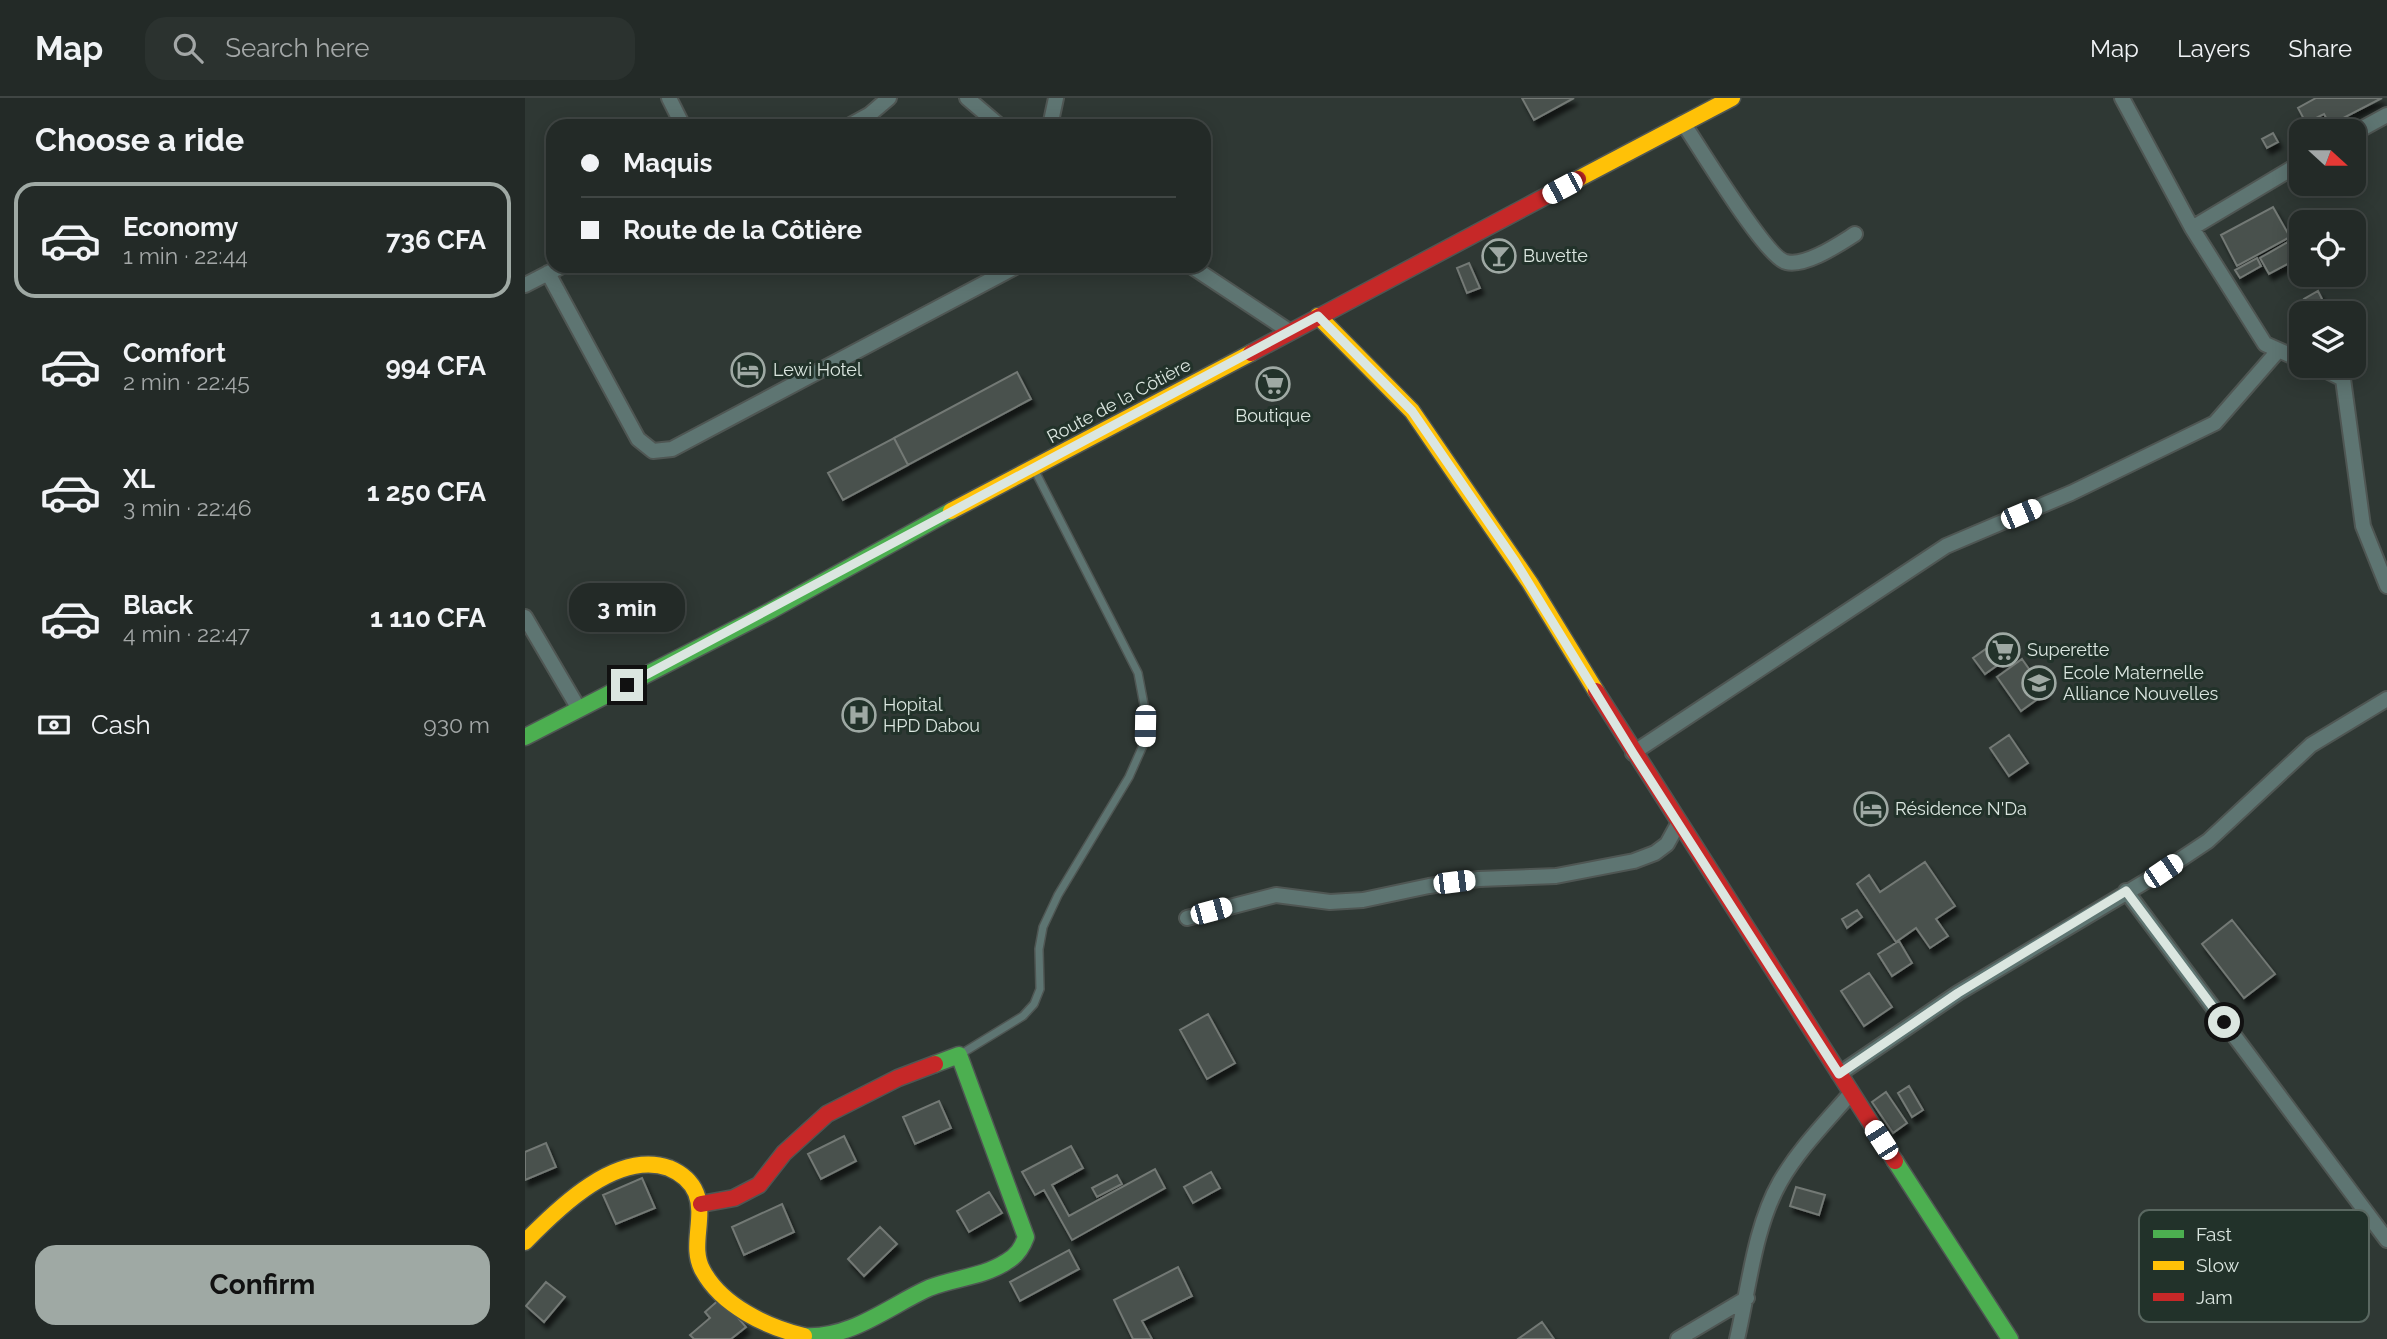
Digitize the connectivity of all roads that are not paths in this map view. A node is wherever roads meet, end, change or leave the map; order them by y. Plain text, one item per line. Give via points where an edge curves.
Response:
1 (669, 98) edge
2 (889, 98) edge
3 (967, 98) edge
4 (1056, 98) edge
5 (1732, 98) edge
6 (2122, 98) edge
7 (2387, 115) edge
8 (680, 119) edge
9 (862, 119) edge
10 (992, 119) edge
11 (1052, 119) edge
12 (1683, 123) junction
13 (2366, 126) edge
14 (2289, 170) edge
15 (2192, 228) junction
16 (1855, 234) dead end
17 (548, 273) joint
18 (1004, 273) edge
19 (1202, 273) edge
20 (525, 285) edge
21 (1318, 316) junction
22 (1289, 331) junction
23 (2277, 352) junction
24 (2289, 356) edge
25 (2341, 378) edge
26 (1034, 469) junction
27 (2387, 586) edge
28 (525, 617) edge
29 (2387, 699) edge
30 (579, 709) junction
31 (525, 737) edge
32 (1633, 753) junction
33 (1678, 824) junction
34 (2126, 891) junction
35 (1187, 918) dead end
36 (959, 1055) junction
37 (1839, 1074) junction
38 (1851, 1094) junction
39 (701, 1204) junction
40 (2365, 1210) edge
41 (2369, 1216) edge
42 (2387, 1240) edge
43 (525, 1242) edge
44 (1747, 1298) junction
45 (1678, 1339) edge
46 (1737, 1339) edge
47 (2010, 1339) edge

1 - 8 street
2 - 9 street
3 - 10 street
4 - 11 street
5 - 12 street, Route de la Côtière
6 - 15 street
7 - 13 street
12 - 16 street via 1779,259 1788,263 1819,256
12 - 21 street, Route de la Côtière
14 - 15 street
15 - 23 street via 2265,344
17 - 18 street via 638,439 653,451 672,449
17 - 20 street
19 - 22 street
21 - 22 street, Route de la Côtière
21 - 32 street via 1412,411 1530,583
22 - 26 street, Route de la Côtière
23 - 24 street
23 - 32 street via 2215,423 2071,493 1947,546
25 - 27 street via 2363,526
26 - 30 street, Route de la Côtière
26 - 36 lane via 1138,673 1145,741 1043,927 1040,989 1034,1004 1023,1016
28 - 30 street
29 - 34 street via 2311,745 2208,841
30 - 31 street, Route de la Côtière
32 - 33 street
33 - 35 street via 1667,844 1655,853 1569,873 1454,882 1363,900 1330,902 1276,895
33 - 37 street
34 - 37 street via 1958,993
34 - 40 street
36 - 39 street via 898,1078 827,1114 784,1153 759,1185 734,1198
36 - 39 street via 1027,1237 1015,1257 925,1288 841,1335 801,1336 744,1311 702,1270 697,1241
37 - 38 street
38 - 44 street via 1797,1155 1778,1185
38 - 47 street
39 - 43 street via 687,1178 662,1166 633,1164 540,1224
41 - 42 street
44 - 45 street
44 - 46 street

